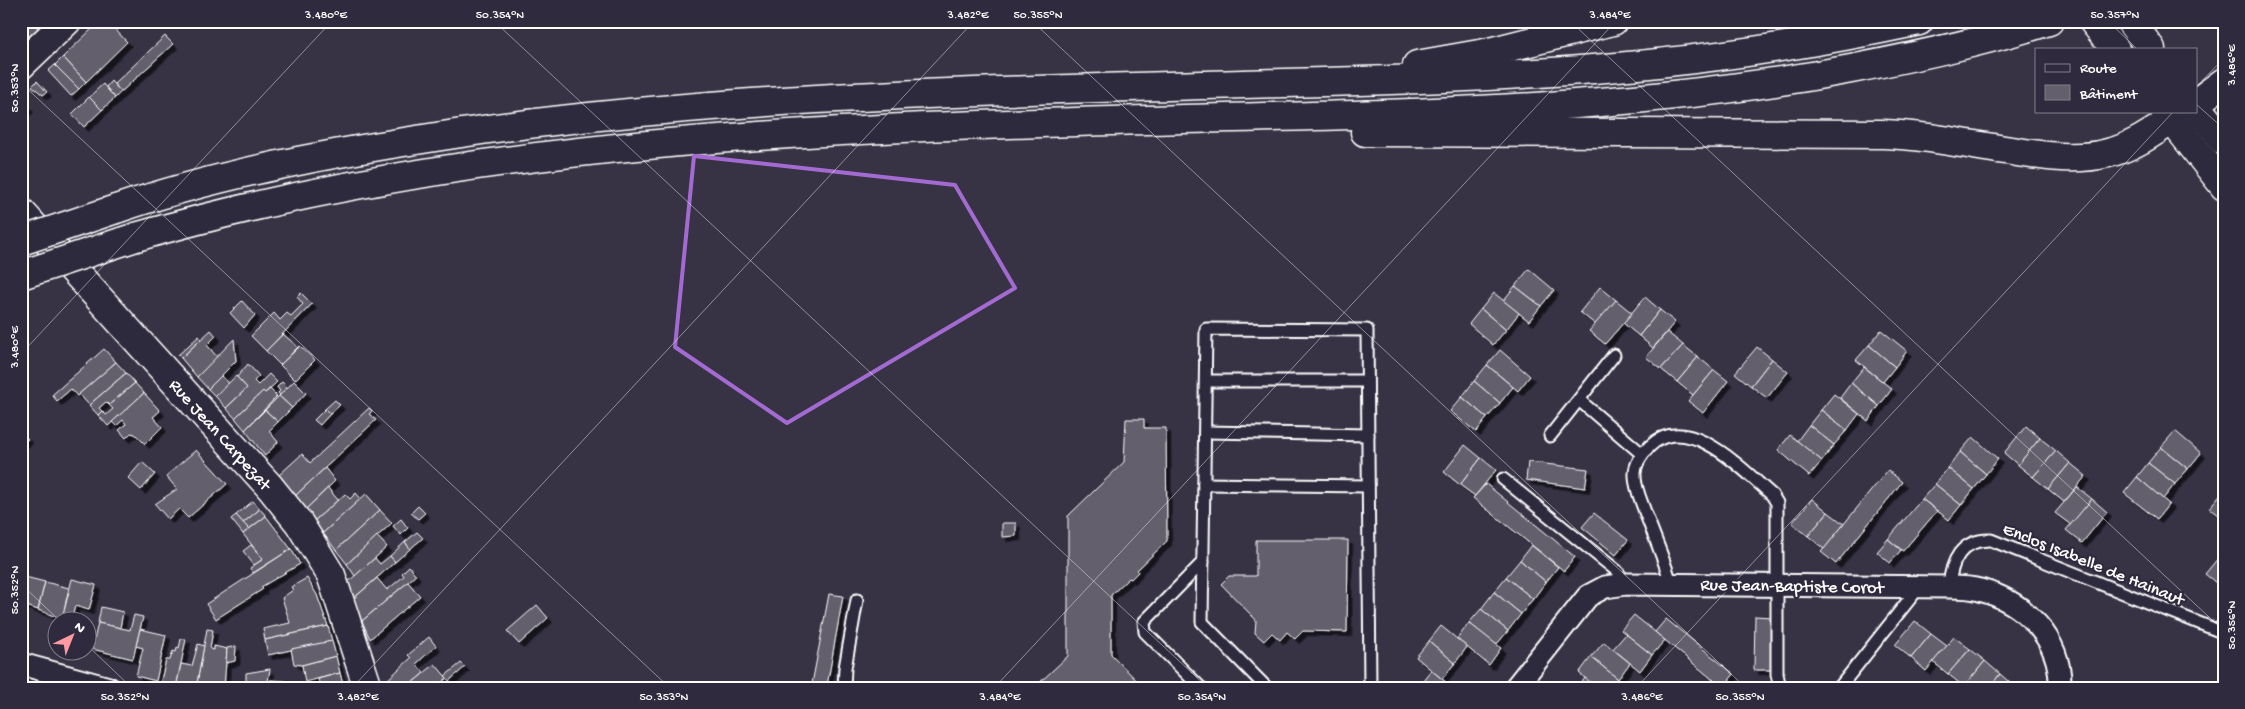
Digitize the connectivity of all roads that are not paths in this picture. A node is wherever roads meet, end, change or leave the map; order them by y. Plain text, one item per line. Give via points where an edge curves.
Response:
1 (67, 21) edge
2 (1613, 21) edge
3 (1919, 21) edge
4 (2093, 21) edge
5 (2130, 21) edge
6 (2038, 25) edge
7 (2114, 48) edge
8 (2150, 48) edge
9 (21, 65) edge
10 (1342, 82) junction
11 (2224, 82) edge
12 (2198, 102) edge
13 (2198, 107) edge
14 (2174, 114) edge
15 (1237, 118) junction
16 (2224, 141) edge
17 (2224, 186) edge
18 (21, 212) edge
19 (21, 241) edge
20 (21, 275) edge
21 (1614, 355) dead end
22 (1206, 381) junction
23 (1367, 381) junction
24 (1579, 400) junction
25 (1205, 432) junction
26 (1368, 435) junction
27 (1550, 436) dead end
28 (1642, 454) junction
29 (1503, 479) dead end
30 (1204, 484) junction
31 (1368, 486) junction
32 (1203, 562) junction
33 (1626, 584) junction
34 (1671, 584) junction
35 (1776, 585) junction
36 (1920, 586) junction
37 (1949, 587) junction
38 (857, 600) dead end
39 (2224, 633) edge
40 (21, 664) edge
41 (109, 688) edge
42 (368, 688) edge
43 (844, 688) edge
44 (1201, 688) edge
45 (1267, 688) edge
46 (1370, 688) edge
47 (1515, 688) edge
48 (1780, 688) edge
49 (1838, 688) edge
50 (2060, 688) edge

1 - 9 main road
2 - 10 main road via 1485,53 1423,63
3 - 10 main road via 1794,45 1648,64
4 - 7 main road
5 - 8 main road
6 - 15 main road via 1943,51 1883,63 1693,93 1579,104 1424,113
10 - 19 main road, bridge via 907,94 602,115 346,152 224,179 116,209
11 - 12 main road
13 - 16 main road
14 - 15 main road via 2138,141 2108,154 2055,157 1891,134 1341,132
14 - 17 main road
15 - 20 main road, bridge via 866,129 559,154 337,187 209,216
18 - 42 main road, Rue Jean Carpezat via 264,480 299,523 331,575
21 - 24 lane
22 - 23 lane
22 - 23 lane via 1206,329 1367,330
22 - 25 lane
23 - 26 lane
24 - 27 lane
24 - 28 lane
25 - 26 lane
25 - 30 lane
26 - 31 lane
28 - 34 lane via 1636,465 1636,482
28 - 35 lane via 1666,436 1696,438 1718,450 1772,495 1778,511
29 - 33 lane via 1617,571
30 - 31 lane
30 - 32 lane
31 - 46 lane
32 - 44 lane via 1144,622 1145,632
32 - 45 lane via 1202,622
33 - 34 street, Rue Jean-Baptiste Corot
33 - 47 street, Rue Jean-Baptiste Corot via 1605,587 1588,596
34 - 35 street, Rue Jean-Baptiste Corot
35 - 36 street, Rue Jean-Baptiste Corot
35 - 48 lane
36 - 37 street, Rue Jean-Baptiste Corot
36 - 49 lane
37 - 39 lane, Enclos Isabelle de Hainaut via 1950,570 1960,552 1970,543 1990,540
37 - 50 street, Rue Jean-Baptiste Corot via 1989,593 2011,602 2028,614 2053,649
38 - 43 lane
40 - 41 street

